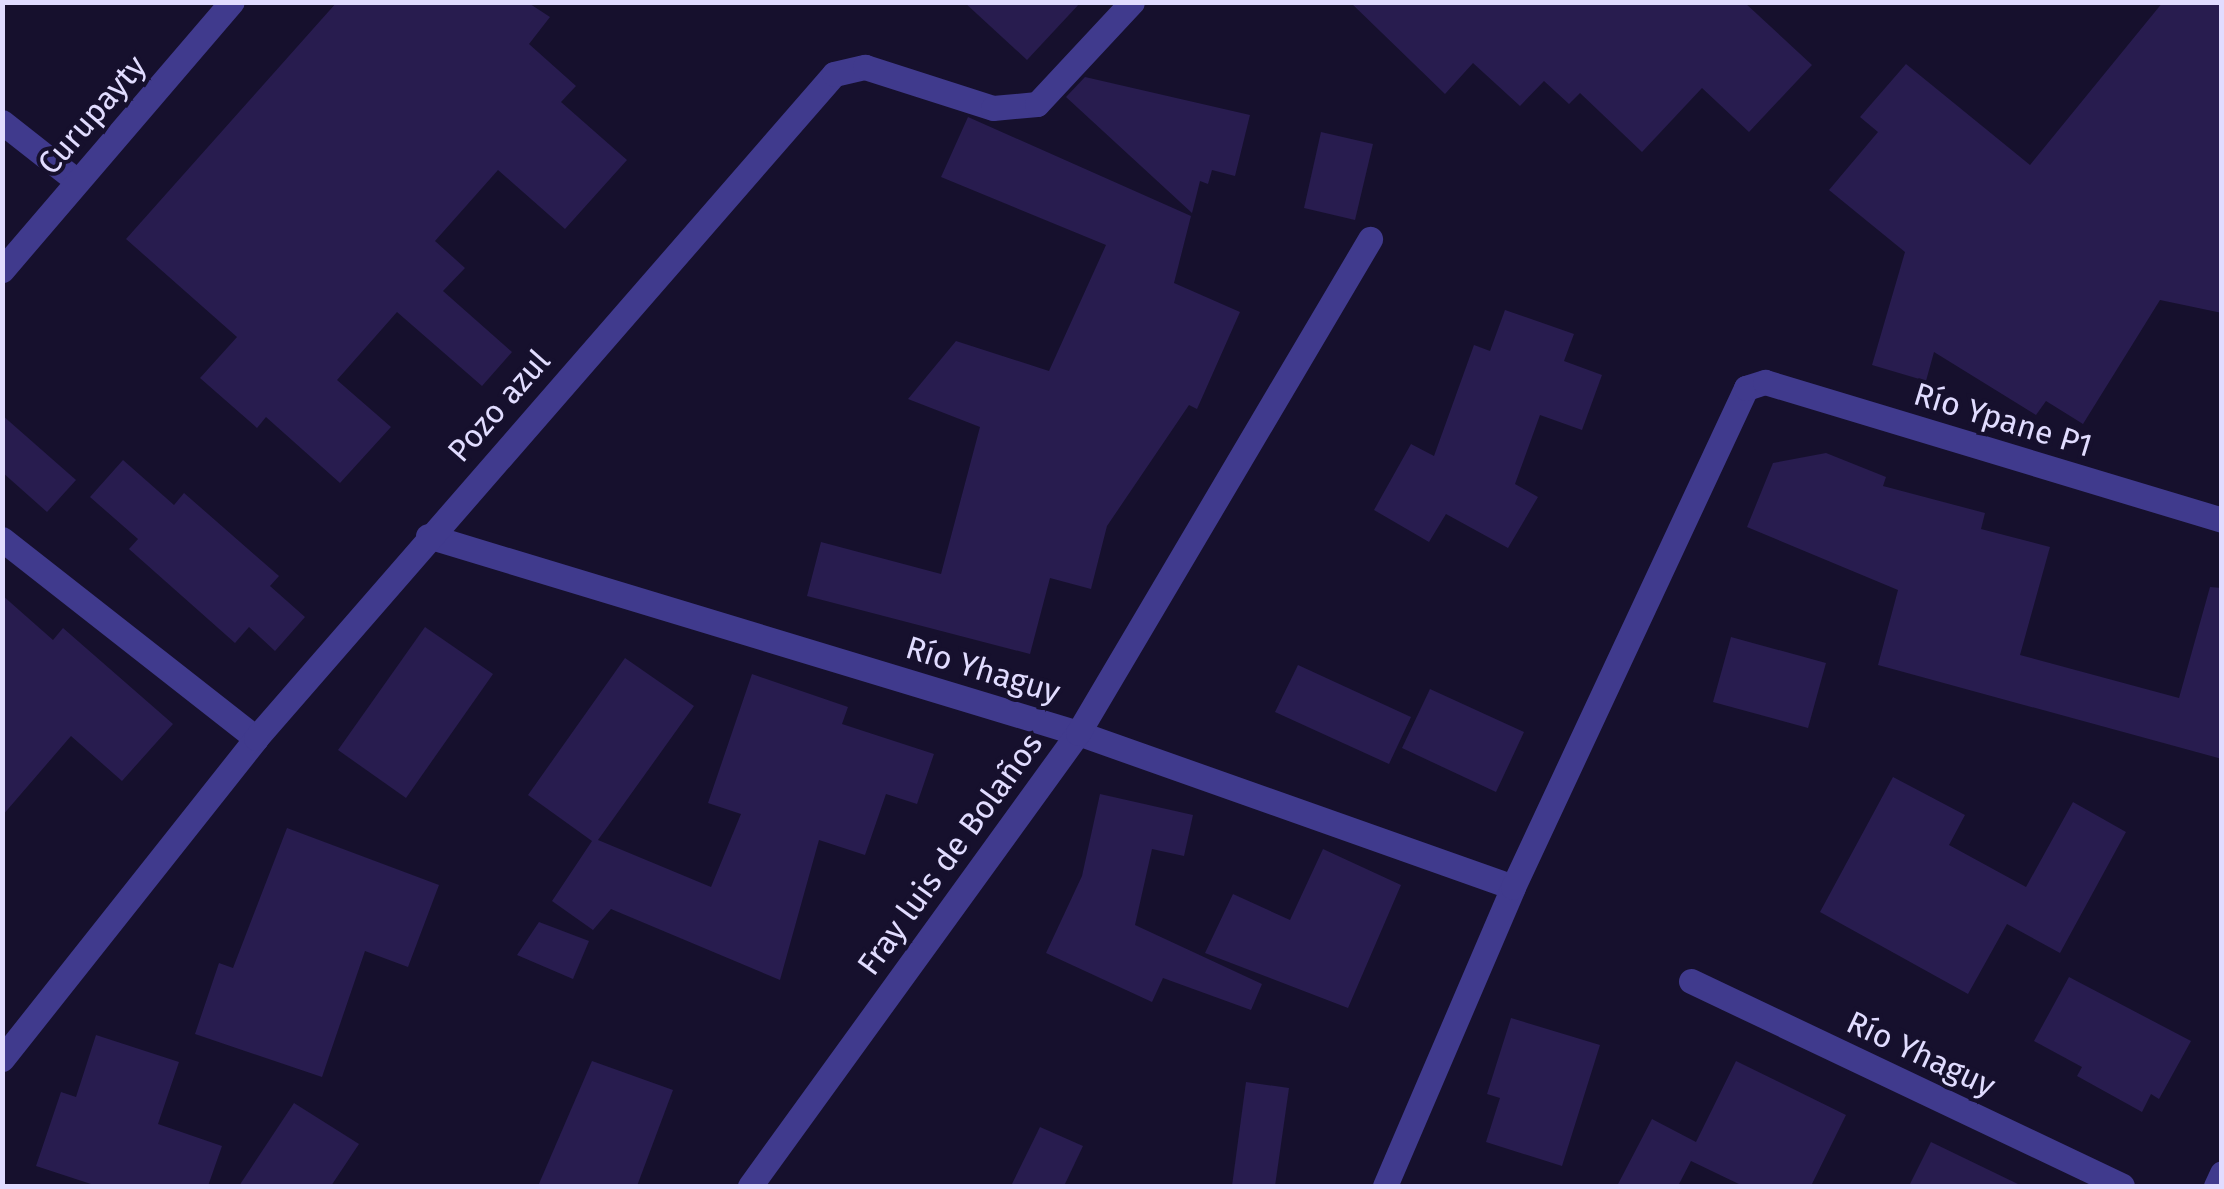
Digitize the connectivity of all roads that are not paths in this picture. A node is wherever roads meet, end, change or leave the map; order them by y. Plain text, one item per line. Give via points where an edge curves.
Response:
1 (232, 2) edge
2 (1132, 2) edge
3 (2, 122) edge
4 (77, 181) junction
5 (1370, 239) dead end
6 (2, 270) edge
7 (2222, 520) edge
8 (428, 536) junction
9 (2, 539) edge
10 (1078, 732) junction
11 (256, 738) junction
12 (1513, 887) junction
13 (1691, 981) dead end
14 (2, 1059) edge
15 (2222, 1174) edge
16 (750, 1186) edge
17 (1384, 1186) edge
18 (2122, 1186) edge
19 (2216, 1186) edge

1 - 4 street, Curupayty
2 - 8 street, Pozo azul via 1037,104 993,108 865,66 834,74
3 - 4 street
4 - 6 street, Curupayty
5 - 10 street, Fray luis de Bolaños
7 - 12 street, Río Ypane P1 via 1765,382 1734,403
8 - 10 street, Río Yhaguy
8 - 11 street, Pozo azul
9 - 11 street
10 - 12 street, Río Yhaguy
10 - 16 street, Fray luis de Bolaños
11 - 14 street, Pozo azul
12 - 17 street
13 - 18 street, Río Yhaguy
15 - 19 street

